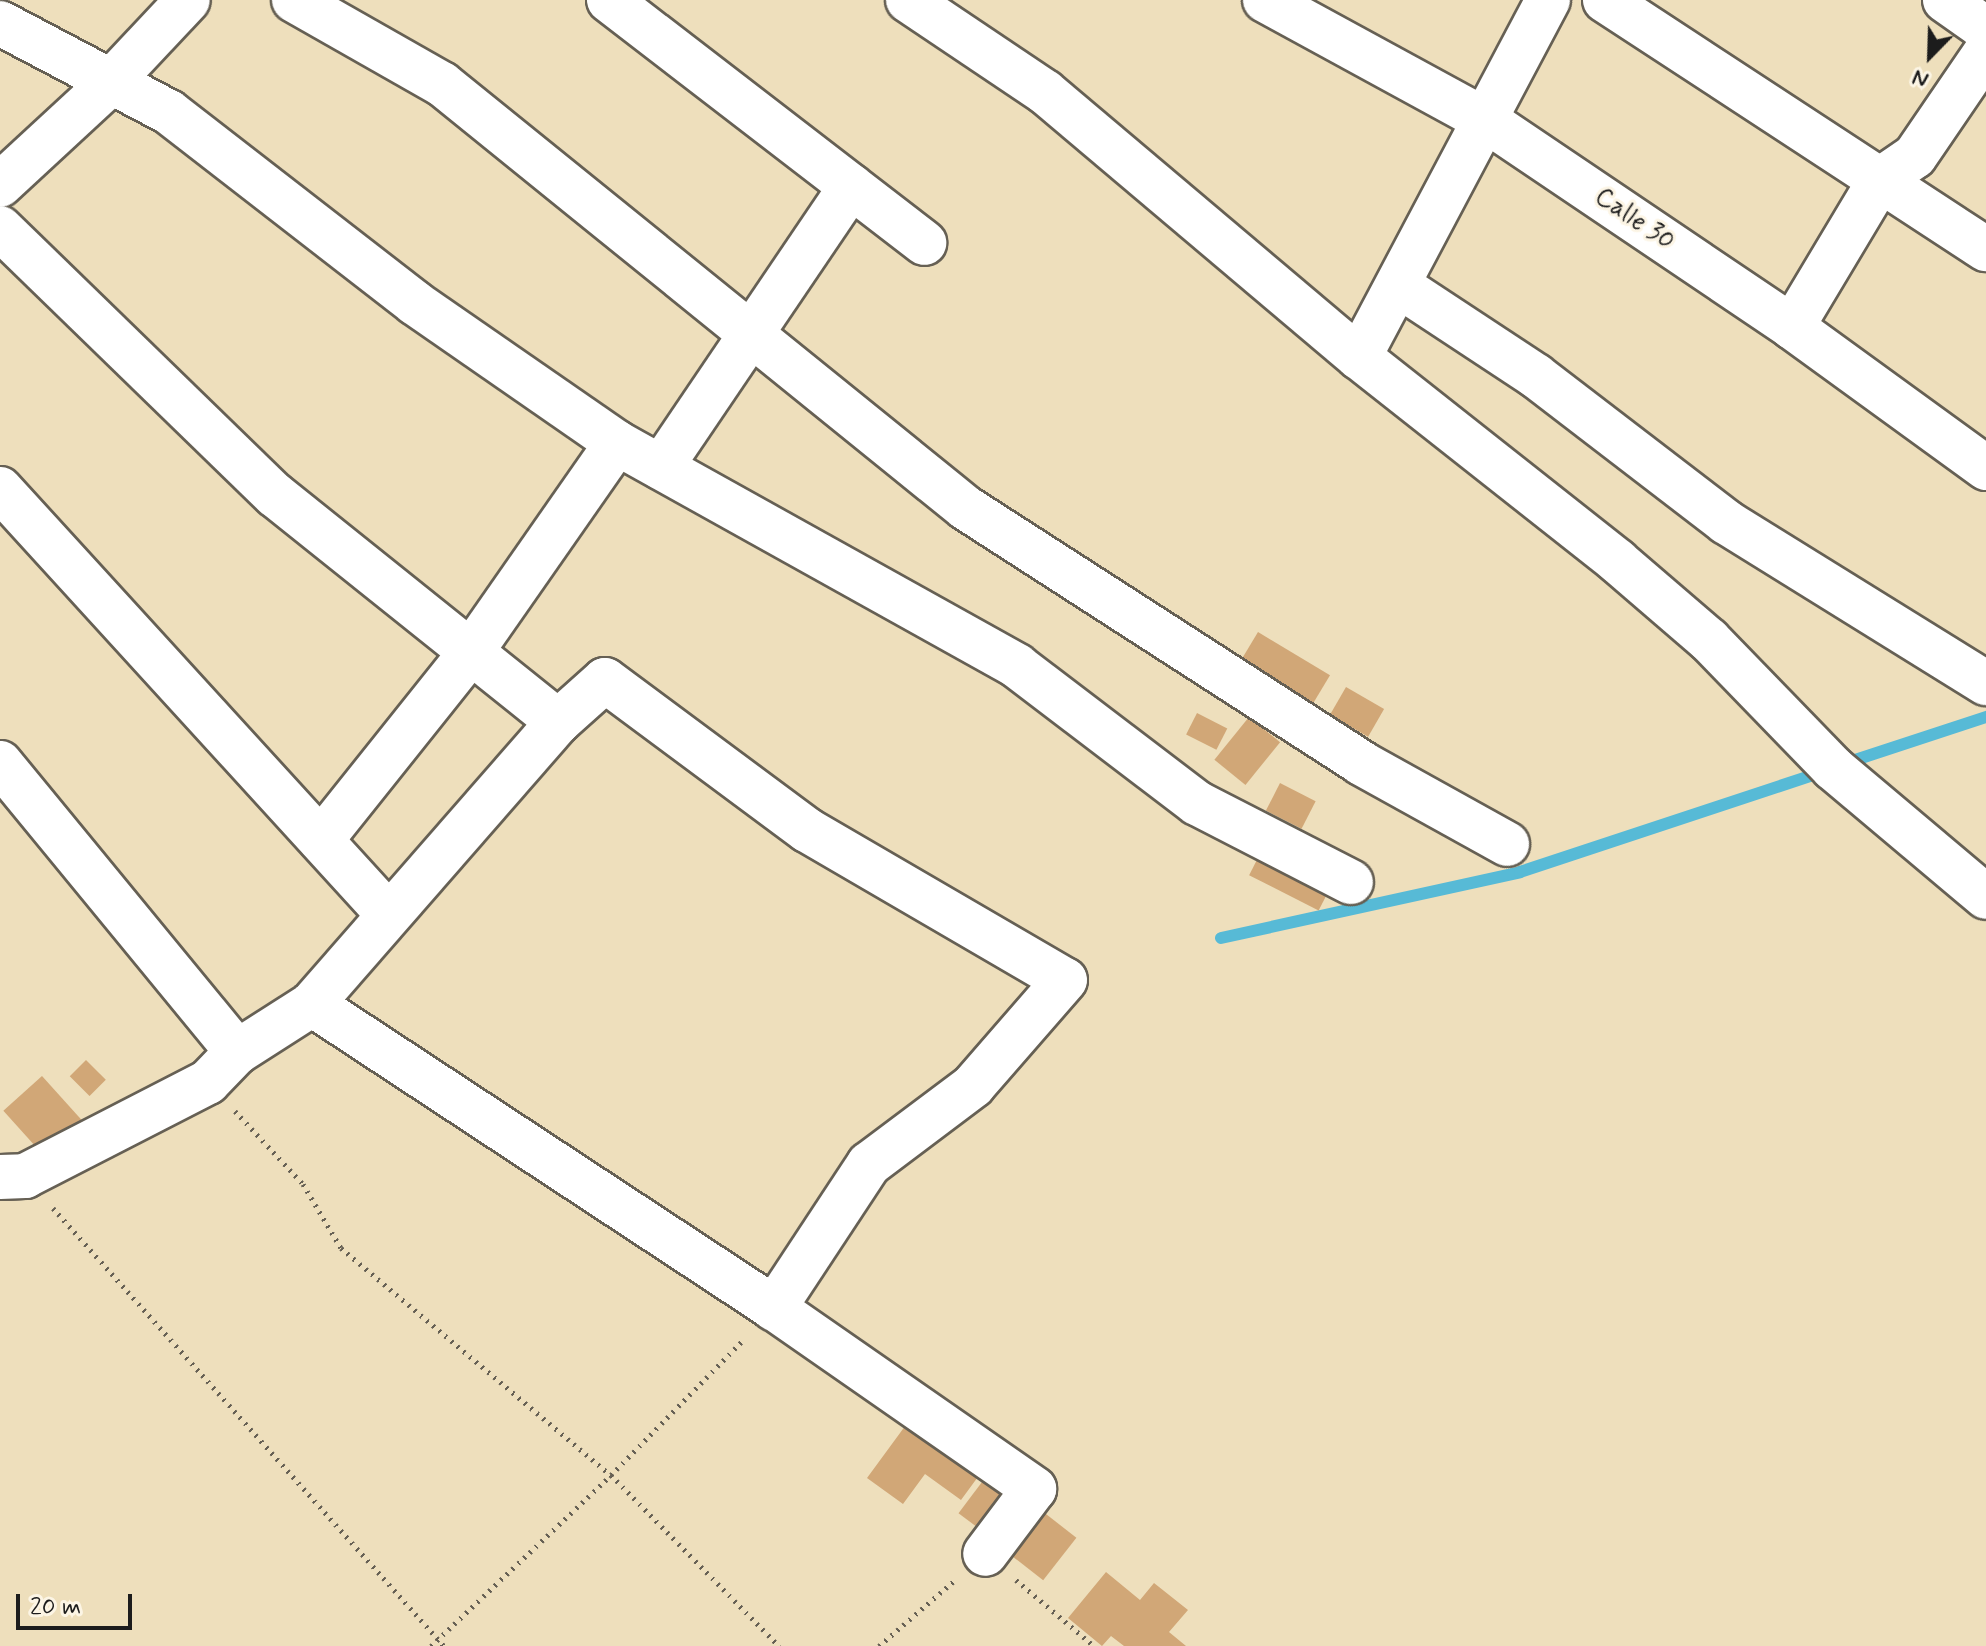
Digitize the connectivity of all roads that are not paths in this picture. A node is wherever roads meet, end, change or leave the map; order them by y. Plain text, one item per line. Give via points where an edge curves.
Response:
1 (188, 0) edge
2 (294, 0) edge
3 (609, 0) edge
4 (908, 0) edge
5 (1265, 0) edge
6 (1548, 0) edge
7 (1605, 0) edge
8 (1945, 0) edge
9 (0, 23) edge
10 (1986, 29) edge
11 (1986, 52) edge
12 (109, 84) junction
13 (1487, 121) junction
14 (1880, 180) junction
15 (0, 185) edge
16 (851, 186) junction
17 (0, 228) edge
18 (924, 243) dead end
19 (1986, 249) edge
20 (1398, 285) junction
21 (1792, 327) junction
22 (750, 337) junction
23 (1359, 357) junction
24 (617, 443) junction
25 (661, 467) junction
26 (1986, 468) edge
27 (0, 489) edge
28 (471, 652) junction
29 (1986, 683) edge
30 (558, 722) junction
31 (0, 763) edge
32 (321, 840) junction
33 (1507, 844) dead end
34 (1351, 882) dead end
35 (1986, 897) edge
36 (387, 913) junction
37 (312, 1004) junction
38 (222, 1067) junction
39 (8, 1166) edge
40 (774, 1308) junction
41 (985, 1554) road end

1 - 12 street
2 - 22 street via 442,84
3 - 16 street
4 - 23 street via 1045,92
5 - 13 street, Calle 30
6 - 13 street
7 - 14 street
8 - 10 street
9 - 12 street
11 - 14 street via 1915,156
12 - 15 street
12 - 24 street via 169,112 415,303
13 - 20 street
13 - 21 street, Calle 30
14 - 19 street
14 - 21 street
16 - 18 street
16 - 22 street
17 - 28 street via 275,495
20 - 23 street
20 - 29 street via 1536,376 1726,522
21 - 26 street, Calle 30
22 - 25 street
22 - 33 street via 966,508 1361,763
23 - 35 street via 1698,630 1833,768
24 - 25 street
24 - 28 street
25 - 34 street via 1017,666 1197,803
27 - 32 street
28 - 30 street
28 - 32 street
30 - 36 street
30 - 40 street via 605,680 807,830 1065,980 973,1086 869,1164
31 - 38 street
32 - 36 street
36 - 37 street
37 - 38 street
37 - 40 street
38 - 39 street
40 - 41 street via 1034,1489

